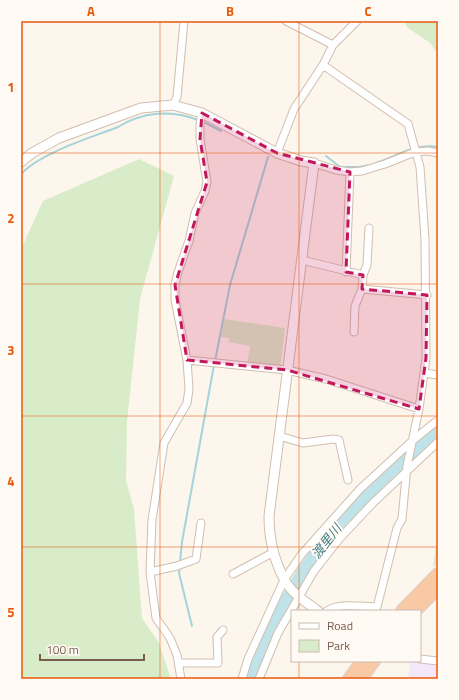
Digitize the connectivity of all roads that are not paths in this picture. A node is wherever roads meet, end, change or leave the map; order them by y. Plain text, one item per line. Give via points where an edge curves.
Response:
1 (184, 21) edge
2 (286, 21) edge
3 (357, 21) edge
4 (333, 44) junction
5 (323, 65) junction
6 (173, 105) junction
7 (201, 118) junction
8 (414, 149) junction
9 (277, 153) junction
10 (438, 153) edge
11 (21, 162) edge
12 (314, 164) junction
13 (350, 172) junction
14 (369, 228) dead end
15 (302, 260) junction
16 (346, 272) junction
17 (363, 275) junction
18 (362, 289) junction
19 (426, 295) junction
20 (354, 332) dead end
21 (187, 360) junction
22 (287, 370) junction
23 (424, 373) junction
24 (438, 375) edge
25 (419, 409) junction
26 (438, 420) edge
27 (279, 436) junction
28 (412, 441) junction
29 (438, 442) edge
30 (407, 469) junction
31 (348, 480) dead end
32 (201, 523) dead end
33 (274, 552) junction
34 (150, 572) junction
35 (233, 574) dead end
36 (438, 574) edge
37 (284, 580) junction
38 (438, 588) edge
39 (298, 596) junction
40 (377, 609) edge
41 (317, 610) edge
42 (329, 610) edge
43 (403, 610) edge
44 (416, 610) edge
45 (223, 630) dead end
46 (421, 659) edge
47 (438, 661) edge
48 (361, 662) edge
49 (373, 662) edge
50 (179, 663) junction
51 (182, 679) edge
52 (242, 679) edge
53 (259, 679) edge
54 (349, 679) edge
55 (361, 679) edge

1 - 6 street via 177,97
2 - 4 street
3 - 4 street
4 - 5 street
5 - 8 street via 408,124
5 - 9 street via 294,109
6 - 7 street
6 - 11 street via 141,108 59,138
7 - 9 street
7 - 21 street via 200,139 207,182 195,213 175,285 175,300
8 - 10 street
8 - 13 street via 385,164
8 - 19 street via 420,167
9 - 12 street
12 - 13 street
12 - 15 street
13 - 16 street
14 - 17 street via 367,265
15 - 16 street
15 - 22 street
16 - 17 street
17 - 18 street
18 - 19 street
18 - 20 street via 355,306
19 - 23 street
21 - 22 street
21 - 34 street via 187,403 164,443 152,520
22 - 25 street via 326,379
22 - 27 street
23 - 24 street
23 - 25 street
25 - 28 street
26 - 28 street
27 - 31 street via 303,443 339,440
27 - 33 street via 269,516
28 - 30 street
28 - 37 street via 332,519
29 - 30 street
30 - 39 street via 340,538 314,570
30 - 40 street via 402,520 397,528
32 - 34 street via 196,559
33 - 35 street
33 - 37 street
34 - 50 street via 156,618 170,638
36 - 43 highway
37 - 39 street
37 - 52 street via 248,659
38 - 44 highway
39 - 41 street
39 - 53 street
40 - 42 street via 340,606
45 - 50 street via 216,637 218,663
46 - 47 street
48 - 54 highway
49 - 55 highway
50 - 51 street

